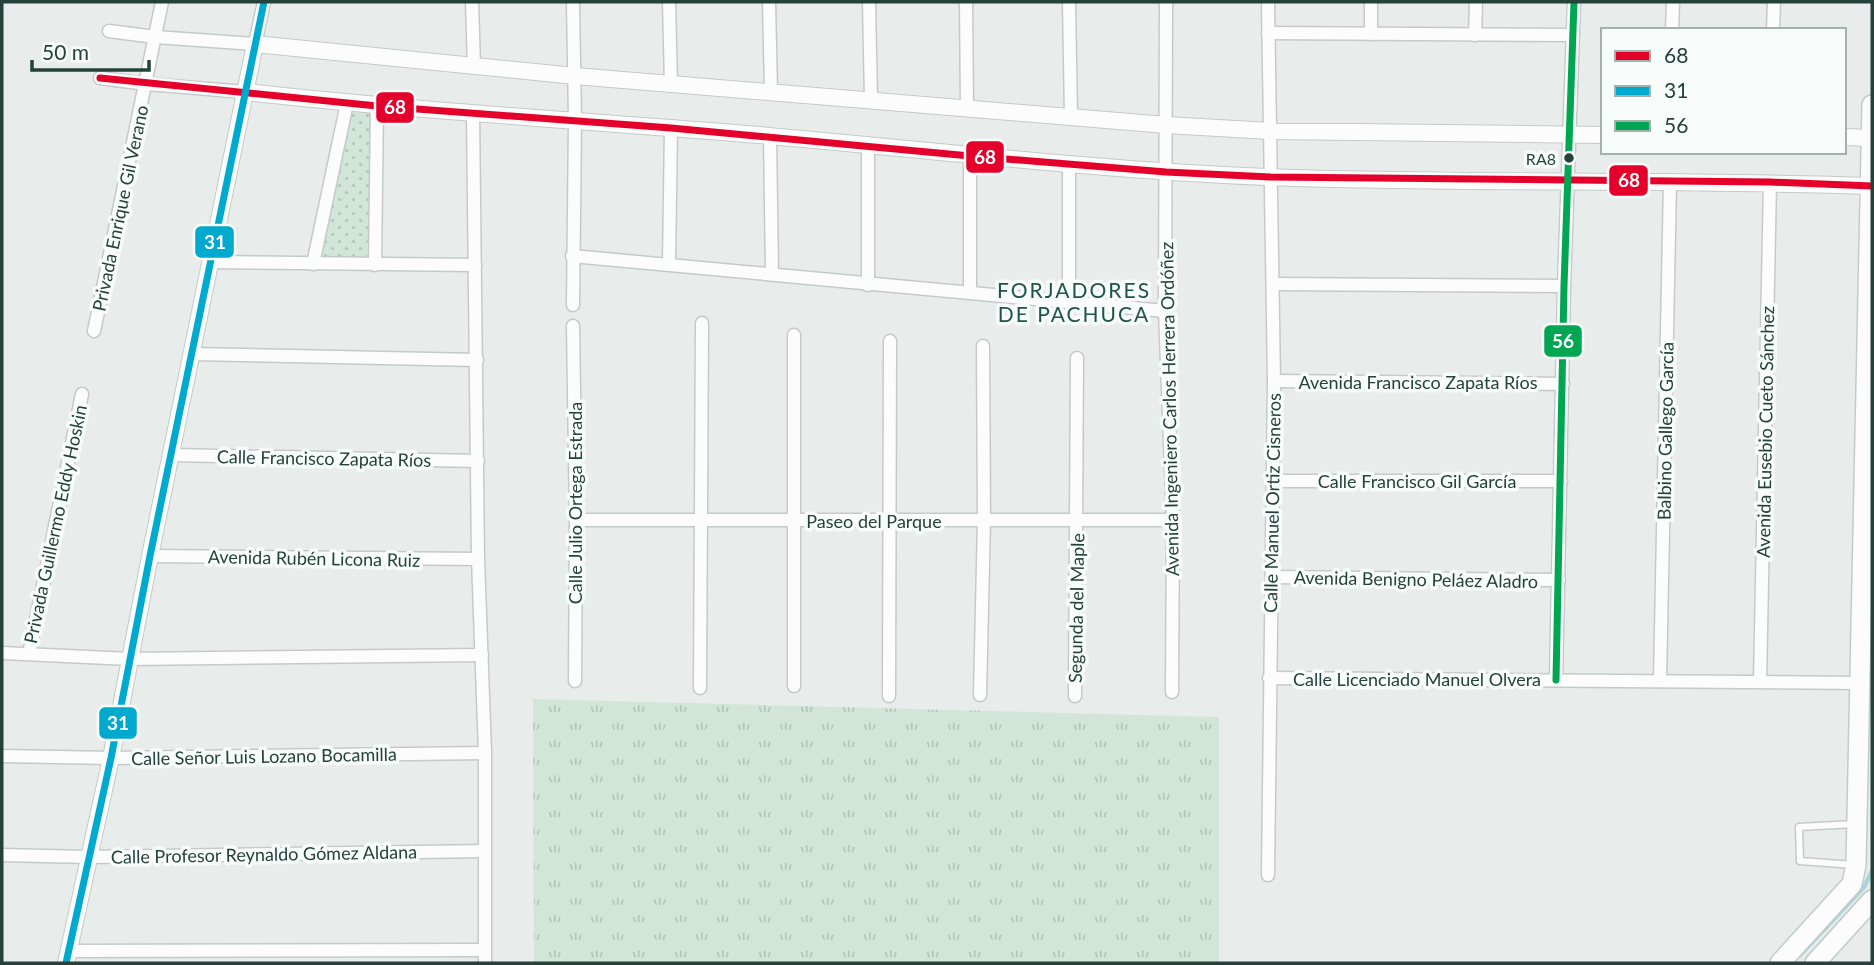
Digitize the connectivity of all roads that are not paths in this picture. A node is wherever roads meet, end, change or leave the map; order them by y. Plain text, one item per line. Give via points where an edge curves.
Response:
1 (162, 2) edge
2 (264, 2) edge
3 (472, 2) edge
4 (573, 2) edge
5 (670, 2) edge
6 (769, 2) edge
7 (869, 2) edge
8 (966, 2) edge
9 (1069, 2) edge
10 (1166, 2) edge
11 (1268, 2) edge
12 (1370, 2) edge
13 (1476, 2) edge
14 (1574, 2) edge
15 (1673, 2) edge
16 (1773, 2) edge
17 (1672, 28) edge
18 (1773, 28) edge
19 (109, 31) dead end
20 (1268, 33) junction
21 (1371, 34) junction
22 (1475, 35) junction
23 (1573, 35) junction
24 (155, 37) junction
25 (255, 44) junction
26 (474, 67) junction
27 (575, 76) junction
28 (100, 78) dead end
29 (146, 84) junction
30 (671, 84) junction
31 (246, 92) junction
32 (771, 92) junction
33 (871, 100) junction
34 (347, 103) junction
35 (1872, 105) edge
36 (377, 106) junction
37 (967, 109) junction
38 (473, 112) junction
39 (1071, 116) junction
40 (575, 121) junction
41 (1167, 125) junction
42 (671, 128) junction
43 (1270, 131) junction
44 (1601, 135) edge
45 (770, 136) junction
46 (1569, 136) junction
47 (1846, 137) edge
48 (1872, 138) edge
49 (868, 146) junction
50 (970, 156) junction
51 (1069, 164) junction
52 (1166, 172) junction
53 (1270, 177) junction
54 (1568, 181) junction
55 (1670, 181) junction
56 (1770, 182) junction
57 (1871, 186) edge
58 (572, 256) junction
59 (211, 262) junction
60 (313, 264) junction
61 (669, 264) junction
62 (375, 265) junction
63 (475, 265) junction
64 (772, 273) junction
65 (1273, 284) junction
66 (868, 285) junction
67 (1564, 286) junction
68 (970, 293) junction
69 (1069, 302) junction
70 (573, 305) dead end
71 (1165, 311) junction
72 (702, 323) dead end
73 (573, 326) dead end
74 (94, 331) dead end
75 (794, 335) dead end
76 (890, 341) dead end
77 (983, 346) dead end
78 (191, 354) junction
79 (1077, 358) dead end
80 (477, 360) junction
81 (1274, 381) junction
82 (1563, 384) junction
83 (82, 394) dead end
84 (171, 455) junction
85 (478, 461) junction
86 (1274, 481) junction
87 (1561, 481) junction
88 (576, 520) junction
89 (700, 520) junction
90 (984, 520) junction
91 (1077, 520) junction
92 (1173, 520) junction
93 (890, 521) junction
94 (795, 522) junction
95 (150, 556) junction
96 (478, 559) junction
97 (1272, 577) junction
98 (1559, 580) junction
99 (2, 653) edge
100 (1867, 653) edge
101 (29, 654) junction
102 (482, 655) junction
103 (130, 659) junction
104 (1269, 678) junction
105 (1556, 680) junction
106 (1660, 680) junction
107 (575, 681) dead end
108 (1760, 682) junction
109 (1860, 683) junction
110 (794, 686) dead end
111 (700, 688) dead end
112 (1172, 692) dead end
113 (980, 695) dead end
114 (890, 696) dead end
115 (1075, 696) dead end
116 (485, 753) junction
117 (2, 756) edge
118 (111, 758) junction
119 (1857, 824) junction
120 (485, 851) junction
121 (2, 855) edge
122 (89, 857) junction
123 (1856, 865) junction
124 (1268, 875) dead end
125 (1872, 900) edge
126 (485, 950) junction
127 (68, 957) edge
128 (485, 963) edge
129 (1780, 963) edge
130 (1815, 963) edge

1 - 24 street, Privada Enrique Gil Verano
2 - 25 street
3 - 26 street
4 - 27 street
5 - 30 street
6 - 32 street
7 - 33 street
8 - 37 street
9 - 39 street
10 - 41 street, Avenida Ingeniero Carlos Herrera Ordóñez
11 - 20 street, Calle Manuel Ortiz Cisneros
12 - 21 street
13 - 22 street
14 - 23 street
15 - 17 street
16 - 18 street
19 - 24 street
20 - 21 street
20 - 43 street, Calle Manuel Ortiz Cisneros
21 - 22 street
22 - 23 street
23 - 46 street
24 - 25 street
24 - 29 street, Privada Enrique Gil Verano
25 - 26 street
25 - 31 street
26 - 27 street
27 - 30 street
27 - 40 street
28 - 29 street
29 - 31 street
29 - 74 street, Privada Enrique Gil Verano
30 - 32 street
31 - 34 street
31 - 59 street
32 - 33 street
33 - 37 street
34 - 36 street
34 - 60 street
35 - 48 main road
36 - 38 street
36 - 62 street
37 - 39 street
38 - 40 street
38 - 63 street
39 - 41 street
40 - 42 street
40 - 58 street
41 - 43 street
41 - 52 street, Avenida Ingeniero Carlos Herrera Ordóñez
42 - 45 street
42 - 61 street
43 - 46 street
43 - 53 street, Calle Manuel Ortiz Cisneros
44 - 46 street
45 - 49 street
45 - 64 street
46 - 54 street
47 - 48 street
48 - 57 main road
49 - 50 street
49 - 66 street
50 - 51 street
50 - 68 street
51 - 52 street
51 - 69 street
52 - 53 street
52 - 71 street, Avenida Ingeniero Carlos Herrera Ordóñez
53 - 54 street
53 - 65 street, Calle Manuel Ortiz Cisneros
54 - 55 street
54 - 67 street
55 - 56 street
55 - 106 street, Balbino Gallego García
56 - 57 street
56 - 108 street, Avenida Eusebio Cueto Sánchez
57 - 100 main road
58 - 61 street
58 - 70 street
59 - 60 street
59 - 78 street
60 - 62 street
61 - 64 street
62 - 63 street
63 - 80 street
64 - 66 street
65 - 67 street
65 - 81 street, Calle Manuel Ortiz Cisneros
66 - 68 street
67 - 82 street
68 - 69 street
69 - 71 street
71 - 92 street, Avenida Ingeniero Carlos Herrera Ordóñez
72 - 89 street
73 - 88 street, Calle Julio Ortega Estrada
75 - 94 street
76 - 93 street
77 - 90 street
78 - 80 street
78 - 84 street
79 - 91 street, Segunda del Maple
80 - 85 street
81 - 82 street, Avenida Francisco Zapata Ríos
81 - 86 street, Calle Manuel Ortiz Cisneros
82 - 87 street
83 - 101 street, Privada Guillermo Eddy Hoskin
84 - 85 street, Calle Francisco Zapata Ríos
84 - 95 street
85 - 96 street
86 - 87 street, Calle Francisco Gil García
86 - 97 street, Calle Manuel Ortiz Cisneros
87 - 98 street
88 - 89 street, Paseo del Parque
88 - 107 street, Calle Julio Ortega Estrada
89 - 94 street, Paseo del Parque
89 - 111 street
90 - 91 street, Paseo del Parque
90 - 93 street, Paseo del Parque
90 - 113 street
91 - 92 street, Paseo del Parque
91 - 115 street, Segunda del Maple
92 - 112 street, Avenida Ingeniero Carlos Herrera Ordóñez
93 - 94 street, Paseo del Parque
93 - 114 street
94 - 110 street
95 - 96 street, Avenida Rubén Licona Ruiz
95 - 103 street
96 - 102 street
97 - 98 street, Avenida Benigno Peláez Aladro
97 - 104 street, Calle Manuel Ortiz Cisneros
98 - 105 street
99 - 101 street
100 - 109 main road
101 - 103 street
102 - 103 street
102 - 116 street
103 - 118 street
104 - 105 street, Calle Licenciado Manuel Olvera
104 - 124 street, Calle Manuel Ortiz Cisneros
105 - 106 street, Calle Licenciado Manuel Olvera
106 - 108 street, Calle Licenciado Manuel Olvera
108 - 109 street, Calle Licenciado Manuel Olvera
109 - 119 main road
116 - 118 street, Calle Señor Luis Lozano Bocamilla
116 - 120 street
117 - 118 street, Calle Señor Luis Lozano Bocamilla
118 - 122 street
119 - 123 main road
119 - 123 lane via 1800,827 1800,861
120 - 122 street, Calle Profesor Reynaldo Gómez Aldana
120 - 126 street
121 - 122 street, Calle Profesor Reynaldo Gómez Aldana
122 - 127 street
123 - 129 main road via 1852,884
125 - 130 main road
126 - 127 street
126 - 128 street

